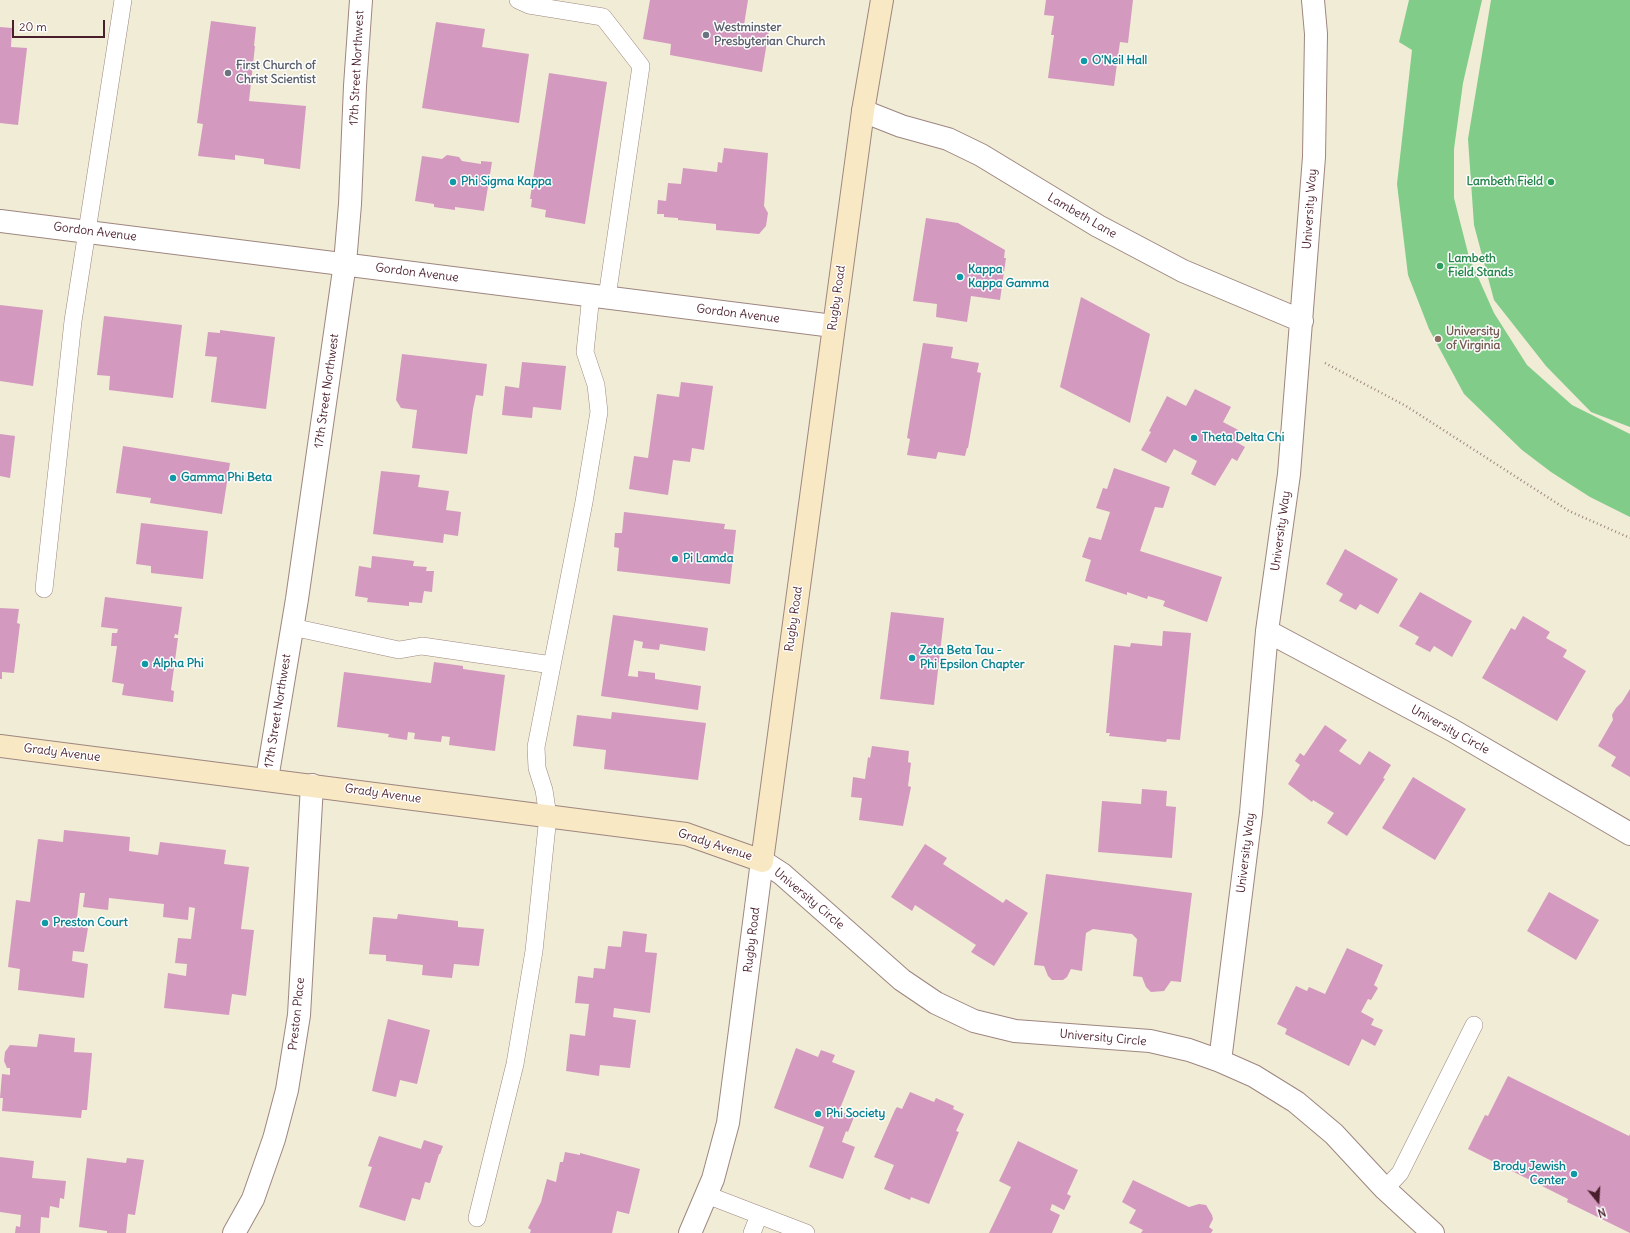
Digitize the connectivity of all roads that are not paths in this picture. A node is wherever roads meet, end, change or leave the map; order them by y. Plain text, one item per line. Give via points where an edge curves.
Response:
1 (123, 0) edge
2 (361, 0) edge
3 (518, 0) edge
4 (882, 0) edge
5 (1313, 0) edge
6 (862, 111) junction
7 (0, 221) edge
8 (86, 231) junction
9 (345, 263) junction
10 (599, 296) junction
11 (1302, 321) junction
12 (833, 326) junction
13 (44, 589) dead end
14 (292, 627) junction
15 (1268, 631) junction
16 (552, 665) junction
17 (0, 746) edge
18 (267, 779) junction
19 (312, 785) junction
20 (548, 816) junction
21 (1630, 834) edge
22 (762, 861) junction
23 (1474, 1025) dead end
24 (1220, 1061) junction
25 (1385, 1189) junction
26 (707, 1195) junction
27 (759, 1215) junction
28 (477, 1218) dead end
29 (234, 1233) edge
30 (690, 1233) edge
31 (752, 1233) edge
32 (806, 1233) edge
33 (1433, 1233) edge

1 - 8 lane
2 - 9 street, 17th Street Northwest
3 - 10 lane via 529,6 604,17 641,66
4 - 6 main road, Rugby Road
5 - 11 street, University Way via 1316,34 1314,157
6 - 11 street, Lambeth Lane via 901,126 948,139 980,155 1098,226 1183,271
6 - 12 main road, Rugby Road
7 - 8 street, Gordon Avenue
8 - 9 street, Gordon Avenue
8 - 13 lane via 73,321
9 - 10 street, Gordon Avenue
9 - 14 street, 17th Street Northwest
10 - 12 street, Gordon Avenue
10 - 16 lane via 585,352 596,385 599,412
11 - 15 street, University Way via 1289,474
12 - 22 main road, Rugby Road
14 - 16 lane via 399,650 422,646
14 - 18 street, 17th Street Northwest
15 - 21 street, University Circle via 1452,730
15 - 24 street, University Way via 1251,813
16 - 20 lane via 536,747 537,768
17 - 18 main road, Grady Avenue
18 - 19 main road, Grady Avenue
19 - 20 main road, Grady Avenue
19 - 29 street, Preston Place via 299,1015 288,1090 253,1199
20 - 22 main road, Grady Avenue via 686,834
20 - 28 lane via 534,951 515,1064
22 - 24 street, University Circle via 782,874 902,980 936,1004 974,1021 1015,1031 1150,1041 1189,1050
22 - 26 street, Rugby Road via 728,1122
23 - 25 lane via 1400,1173
24 - 25 street, University Circle via 1254,1076 1296,1102 1334,1134
25 - 33 street, University Circle
26 - 27 lane
26 - 30 street, Rugby Road
27 - 31 lane
27 - 32 lane

